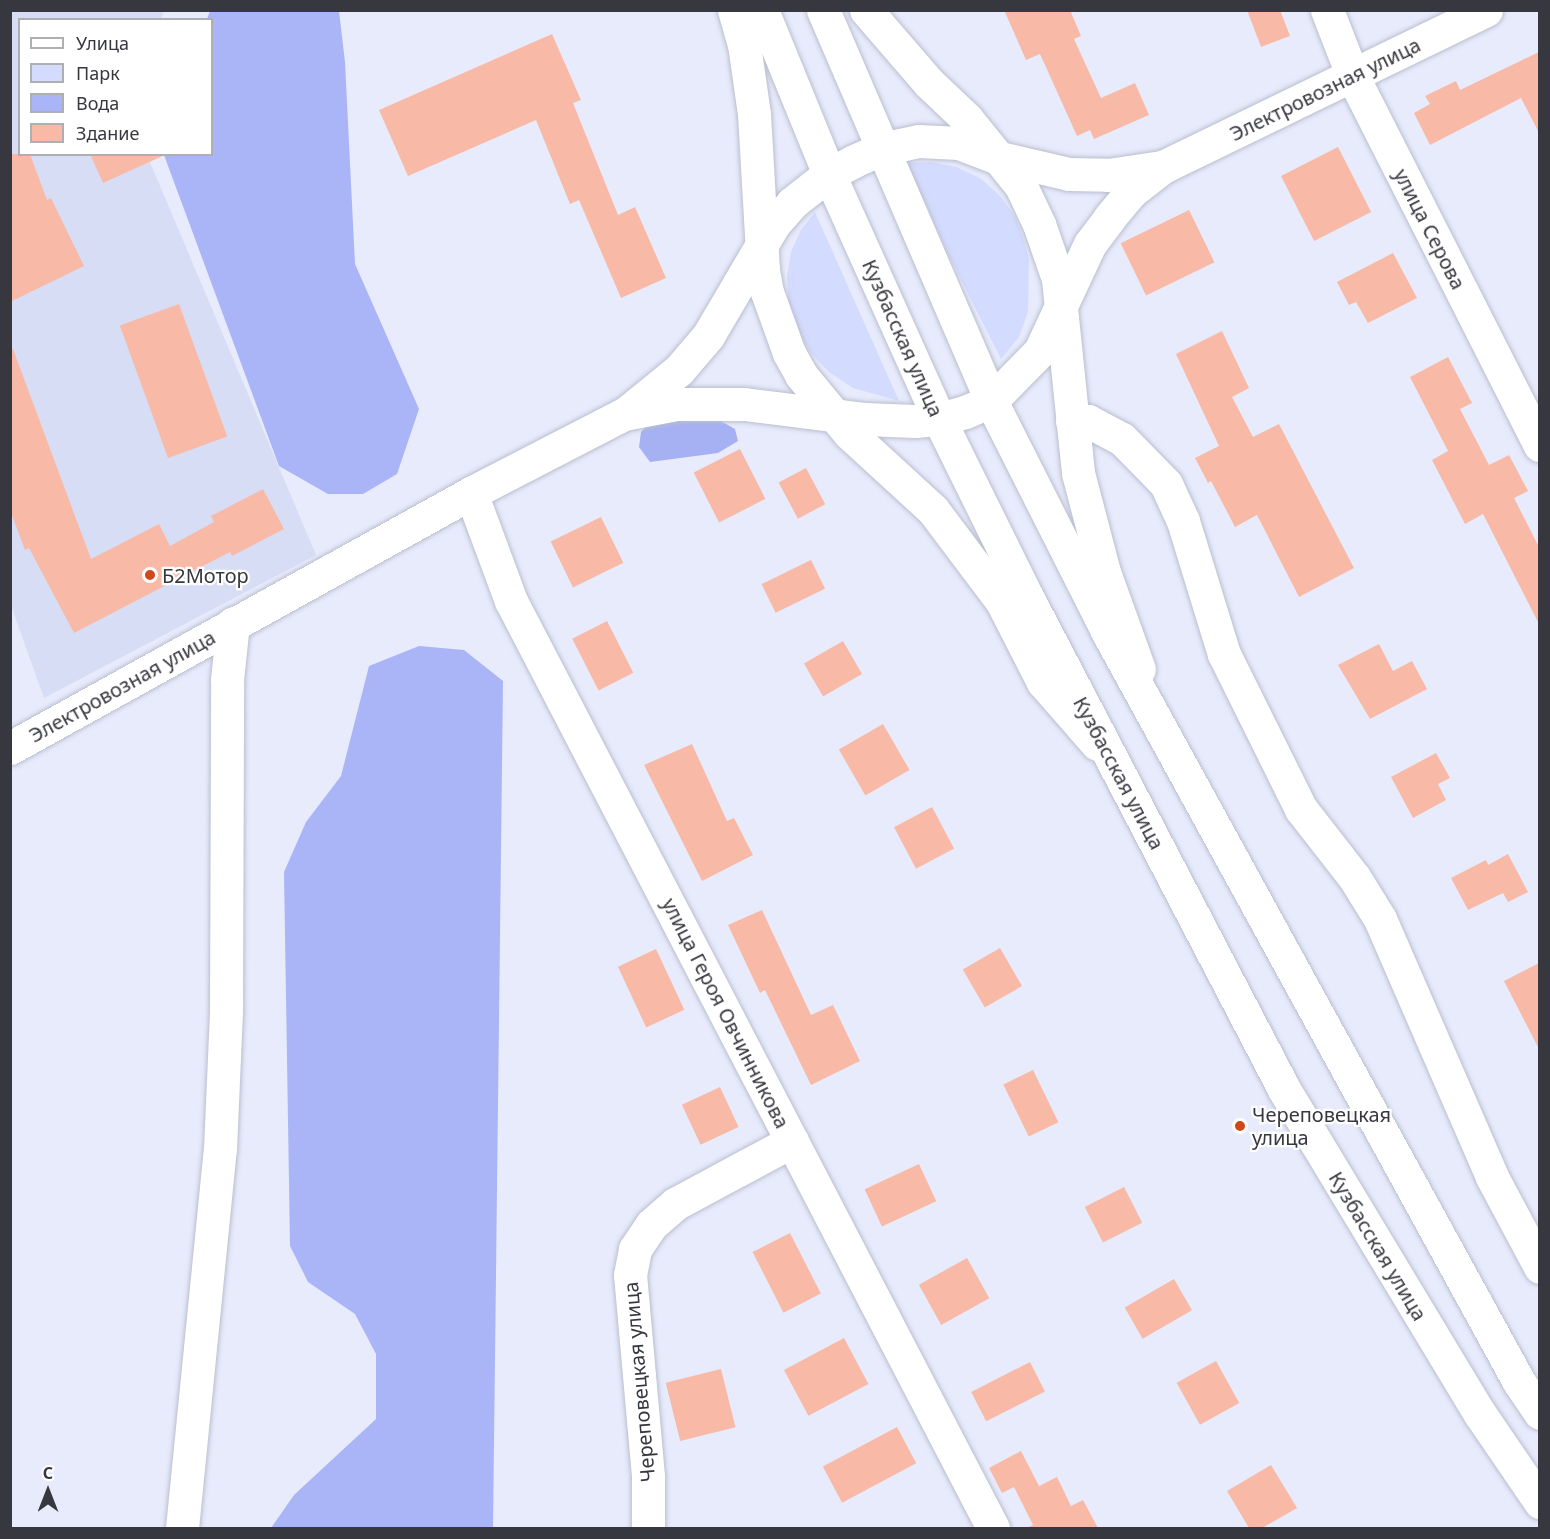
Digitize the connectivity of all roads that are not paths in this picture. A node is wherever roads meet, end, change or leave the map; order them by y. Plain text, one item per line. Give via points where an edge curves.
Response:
1 (734, 10) edge
2 (762, 10) edge
3 (822, 10) edge
4 (866, 10) edge
5 (1327, 10) edge
6 (1486, 10) edge
7 (1353, 77) junction
8 (881, 149) junction
9 (996, 157) junction
10 (1163, 167) junction
11 (829, 174) junction
12 (761, 249) junction
13 (1061, 310) junction
14 (991, 401) junction
15 (626, 413) junction
16 (831, 413) junction
17 (939, 419) junction
18 (1072, 421) junction
19 (1535, 425) edge
20 (471, 493) junction
21 (233, 623) junction
22 (1166, 741) junction
23 (10, 748) edge
24 (1113, 762) junction
25 (792, 1141) junction
26 (1539, 1267) edge
27 (1539, 1413) edge
28 (1539, 1502) edge
29 (182, 1528) edge
30 (648, 1528) edge
31 (993, 1528) edge

1 - 12 street via 744,44 754,114
2 - 11 street, Кузбасская улица
3 - 8 street
4 - 9 street
5 - 7 street, улица Серова
6 - 7 street, Электровозная улица
7 - 10 street, Электровозная улица
7 - 19 street, улица Серова
8 - 9 street via 920,141 959,142
8 - 11 street
8 - 14 street
9 - 10 street via 1069,174 1108,175
9 - 13 street via 1021,186 1039,224 1058,279
10 - 13 street via 1132,191 1090,244
11 - 12 street via 792,202
11 - 17 street, Кузбасская улица
12 - 15 street via 708,336 679,370
12 - 16 street via 767,291 789,353
13 - 14 street via 1040,351
13 - 18 street
14 - 17 street
14 - 22 street
15 - 16 street via 676,404 744,404
15 - 20 street, Электровозная улица
16 - 17 street via 889,421
16 - 24 street via 877,461 933,510 1002,602 1043,682
17 - 24 street, Кузбасская улица
18 - 22 street via 1078,473 1104,572
18 - 26 street via 1088,421 1122,440 1166,484 1184,521 1224,654 1301,809 1354,877 1380,919 1492,1178
20 - 21 street, Электровозная улица
20 - 25 street, улица Героя Овчинникова via 511,602
21 - 23 street, Электровозная улица
21 - 29 street via 227,680 220,1149
22 - 27 street via 1507,1362
24 - 28 street, Кузбасская улица via 1285,1091 1479,1414
25 - 30 street, Череповецкая улица via 675,1204 651,1225 635,1248 630,1275 648,1476
25 - 31 street, улица Героя Овчинникова

